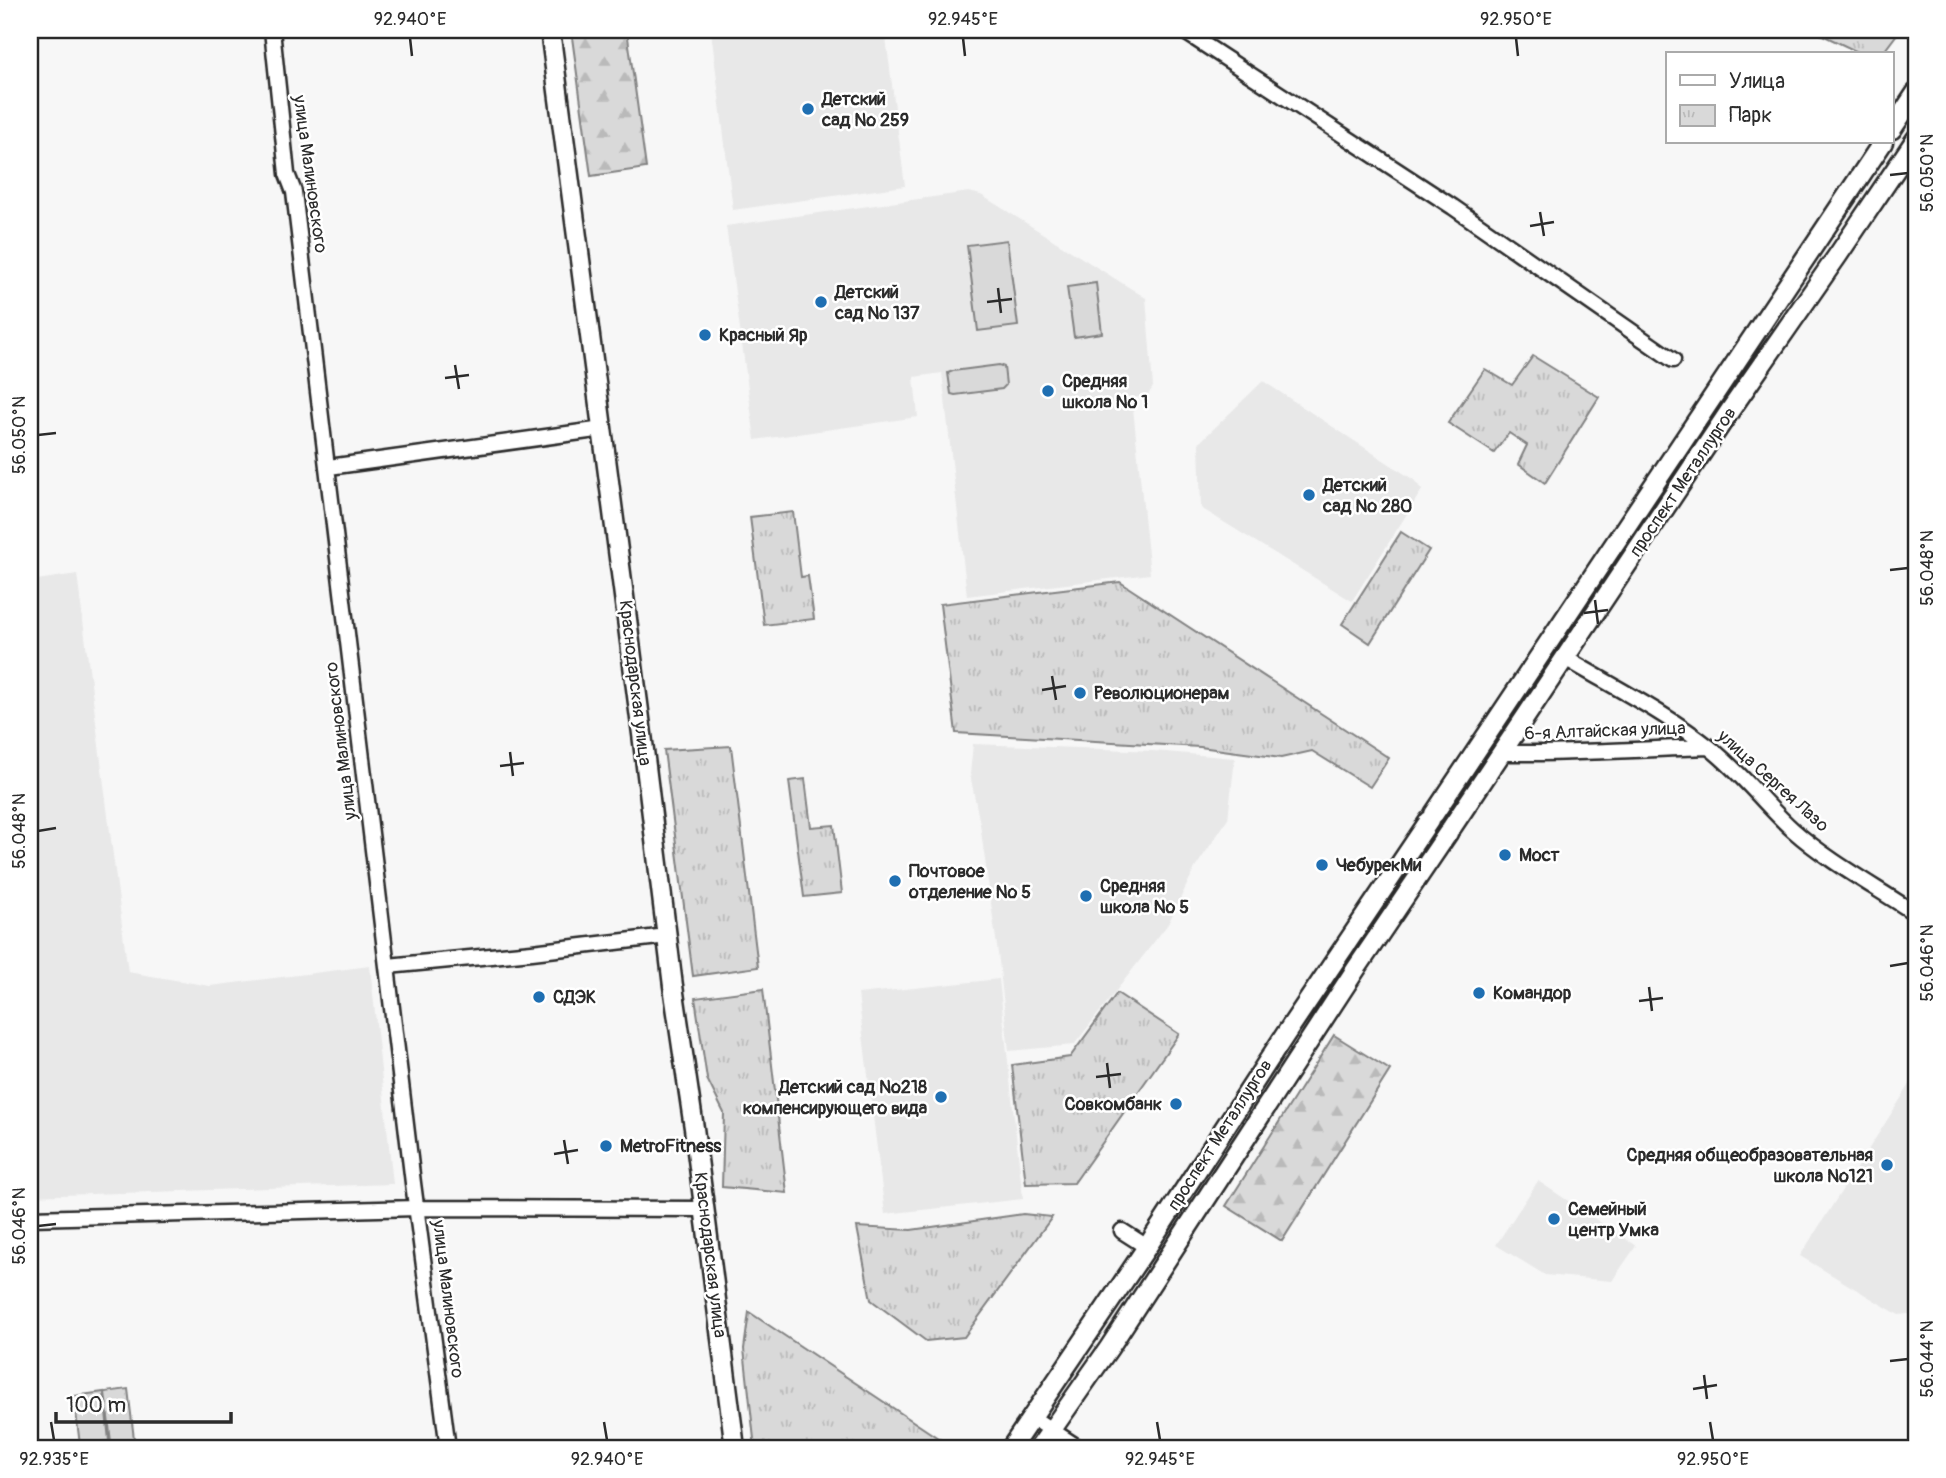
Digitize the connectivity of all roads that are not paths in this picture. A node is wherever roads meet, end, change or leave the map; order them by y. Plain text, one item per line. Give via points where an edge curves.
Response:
1 (272, 30) edge
2 (550, 30) edge
3 (1182, 30) edge
4 (1916, 93) edge
5 (1894, 126) edge
6 (1916, 139) edge
7 (1882, 144) edge
8 (1673, 360) dead end
9 (603, 429) junction
10 (329, 467) junction
11 (1545, 649) junction
12 (1565, 658) junction
13 (1710, 747) junction
14 (1501, 753) junction
15 (1916, 914) edge
16 (667, 936) junction
17 (387, 966) junction
18 (417, 1208) junction
19 (704, 1209) junction
20 (30, 1218) edge
21 (1122, 1231) dead end
22 (1147, 1247) junction
23 (1032, 1418) junction
24 (1052, 1431) junction
25 (448, 1448) edge
26 (735, 1448) edge
27 (1011, 1448) edge
28 (1039, 1448) edge
29 (1079, 1448) edge

1 - 10 street, улица Малиновского via 287,174 294,192
2 - 9 main road, Краснодарская улица
3 - 8 street via 1453,207
4 - 5 main road
6 - 12 main road, проспект Металлургов
7 - 11 main road, проспект Металлургов
9 - 10 street
9 - 16 main road, Краснодарская улица
10 - 17 street, улица Малиновского
11 - 12 main road
11 - 22 main road, проспект Металлургов
12 - 13 street, улица Сергея Лазо
12 - 14 main road, проспект Металлургов
13 - 14 street, 6-я Алтайская улица
13 - 15 street, улица Сергея Лазо via 1794,831
14 - 24 main road, проспект Металлургов
16 - 17 street
16 - 19 main road, Краснодарская улица
17 - 18 street, улица Малиновского
18 - 19 street
18 - 20 street
18 - 25 street, улица Малиновского
19 - 26 main road, Краснодарская улица
21 - 22 street
22 - 23 main road, проспект Металлургов
23 - 24 street
23 - 27 main road, проспект Металлургов
24 - 28 main road, проспект Металлургов
24 - 29 street

